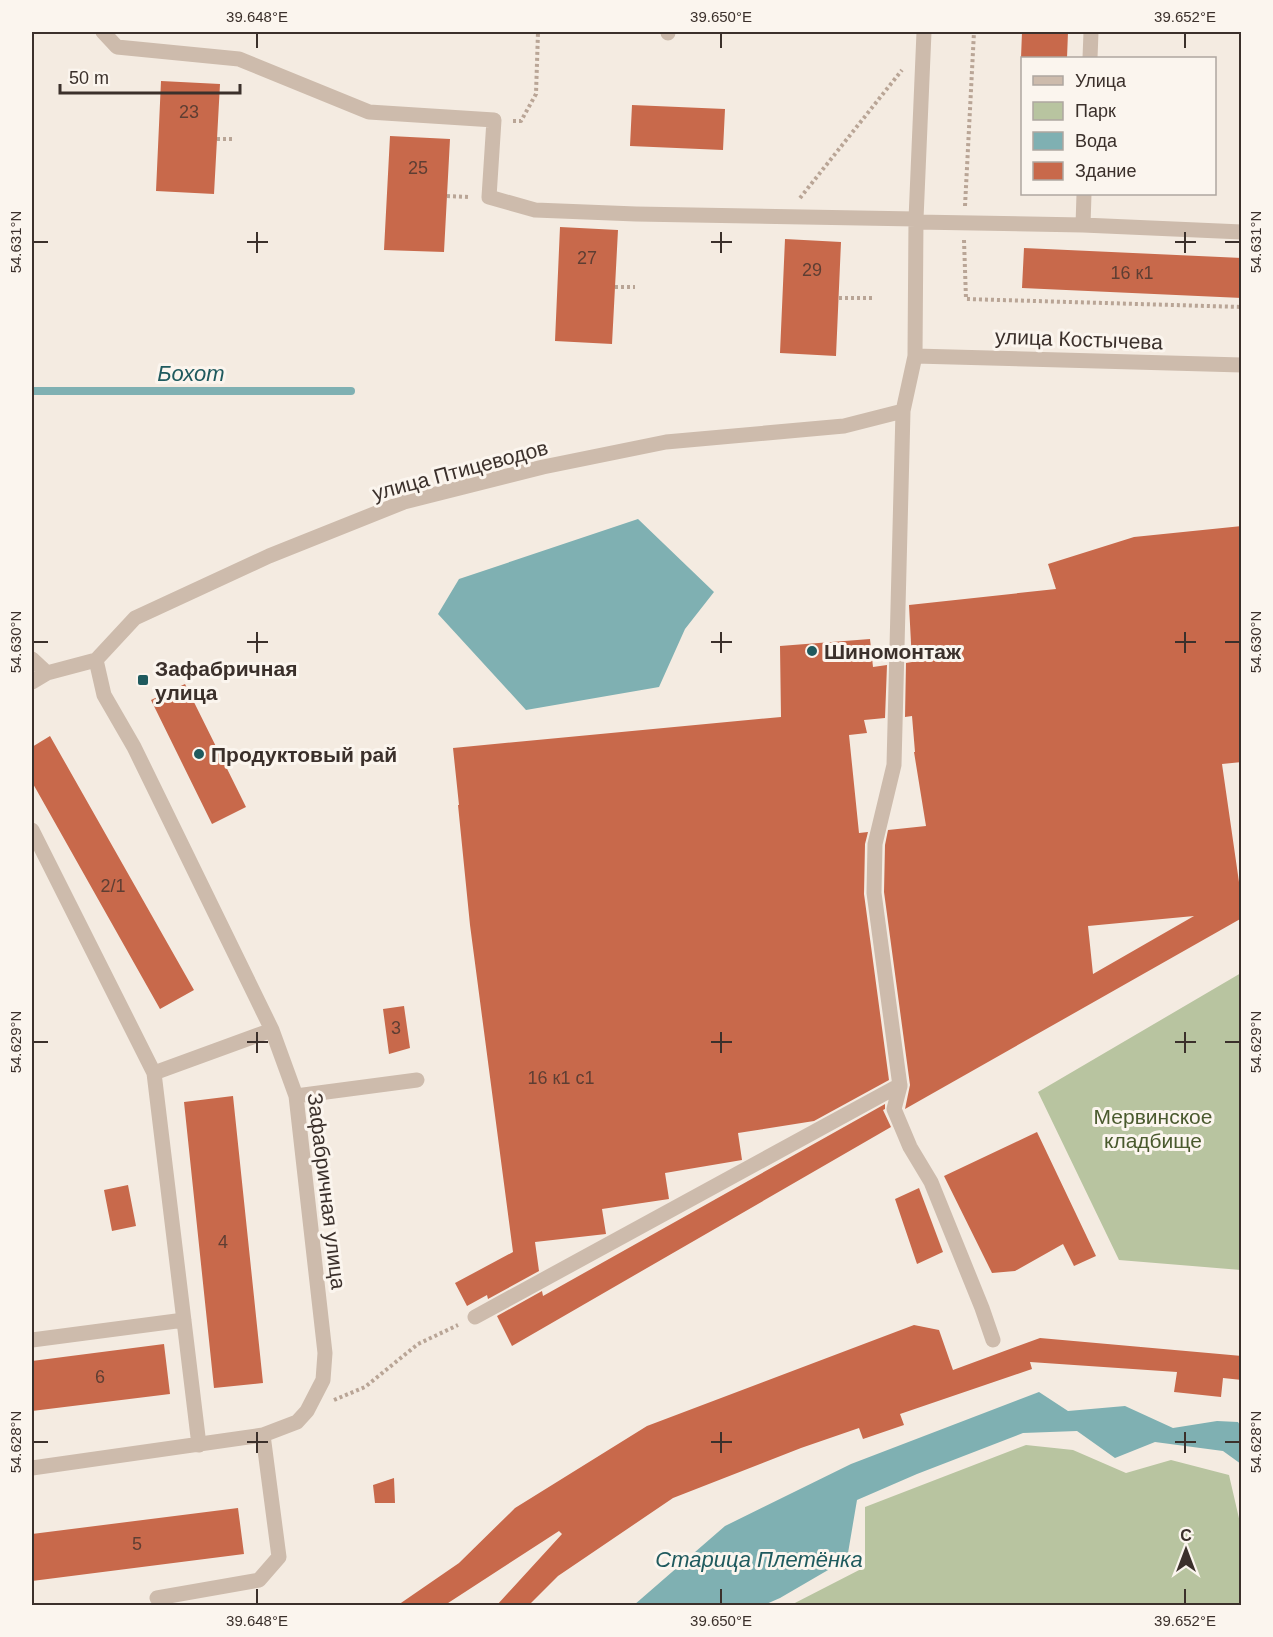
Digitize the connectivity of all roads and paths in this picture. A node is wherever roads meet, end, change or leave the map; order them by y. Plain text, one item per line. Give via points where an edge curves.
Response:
1 (103, 32) edge
2 (538, 32) edge
3 (1091, 32) edge
4 (923, 38) edge
5 (1090, 57) edge
6 (494, 120) junction
7 (217, 139) dead end
8 (235, 139) dead end
9 (1084, 195) edge
10 (784, 217) junction
11 (916, 221) junction
12 (1083, 225) junction
13 (1242, 232) edge
14 (615, 287) dead end
15 (635, 287) dead end
16 (839, 298) dead end
17 (875, 298) dead end
18 (915, 356) junction
19 (1242, 365) edge
20 (903, 411) junction
21 (32, 659) edge
22 (96, 660) junction
23 (47, 673) junction
24 (32, 682) edge
25 (32, 830) edge
26 (272, 1030) junction
27 (154, 1073) junction
28 (417, 1080) dead end
29 (900, 1085) junction
30 (296, 1096) junction
31 (475, 1317) joint
32 (184, 1320) junction
33 (32, 1340) edge
34 (993, 1340) dead end
35 (307, 1411) junction
36 (263, 1435) junction
37 (199, 1445) junction
38 (32, 1468) edge
39 (157, 1598) dead end

1 - 6 street via 117,47 238,58 369,112
2 - 6 path via 536,94 521,121
3 - 5 street
4 - 10 path
4 - 11 street
6 - 10 street via 489,197 535,210
7 - 8 path
9 - 12 street
10 - 11 street
11 - 12 street
11 - 18 street
12 - 13 street
14 - 15 path
16 - 17 path
18 - 19 street, улица Костычева
18 - 20 street
20 - 22 street, улица Птицеводов via 844,426 666,442 543,467 404,502 269,556 135,618
20 - 29 street via 894,765 875,844 874,893
21 - 23 street
22 - 23 street
22 - 26 street, Зафабричная улица via 104,695 134,747
23 - 24 street
25 - 27 street
26 - 27 street
26 - 30 street, Зафабричная улица
27 - 32 street
28 - 30 street
29 - 31 street
29 - 34 street via 894,1109 910,1147 932,1182
30 - 35 street, Зафабричная улица via 325,1353 322,1380
31 - 35 path via 418,1344 365,1387
32 - 33 street
32 - 37 street
35 - 36 street, Зафабричная улица via 297,1422
36 - 37 street, Зафабричная улица
36 - 39 street via 279,1557 259,1580
37 - 38 street, Зафабричная улица

